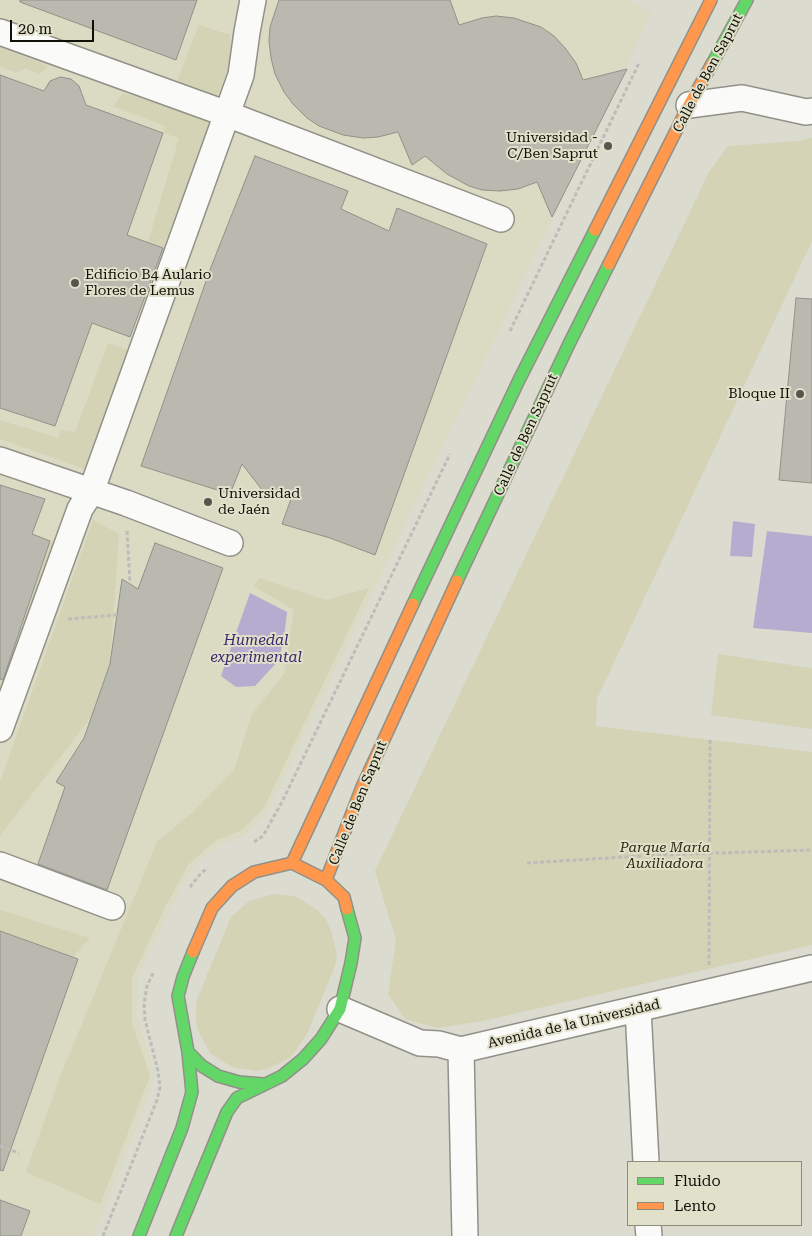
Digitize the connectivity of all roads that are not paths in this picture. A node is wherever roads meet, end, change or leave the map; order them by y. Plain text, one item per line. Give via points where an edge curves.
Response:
1 (253, 0) edge
2 (712, 0) edge
3 (747, 0) edge
4 (0, 32) edge
5 (689, 105) junction
6 (812, 111) edge
7 (226, 114) junction
8 (501, 219) dead end
9 (0, 460) edge
10 (91, 492) junction
11 (230, 543) dead end
12 (0, 729) edge
13 (292, 863) junction
14 (0, 865) edge
15 (326, 880) junction
16 (112, 906) dead end
17 (812, 968) edge
18 (340, 1009) junction
19 (638, 1009) junction
20 (461, 1050) junction
21 (188, 1052) junction
22 (262, 1084) junction
23 (646, 1161) edge
24 (139, 1236) edge
25 (176, 1236) edge
26 (465, 1236) edge

1 - 7 street via 241,75
2 - 13 street, Calle de Ben Saprut via 519,380
3 - 5 street, Calle de Ben Saprut
4 - 7 street
5 - 6 street via 742,98
5 - 15 street, Calle de Ben Saprut via 568,344 362,787
7 - 8 street
7 - 10 street
9 - 10 street
10 - 11 street
10 - 12 street via 80,509
13 - 15 street
13 - 21 street via 254,872 232,886 212,908 187,964 178,996
14 - 16 street
15 - 18 street via 344,897 355,938
17 - 19 street, Avenida de la Universidad
18 - 20 street, Avenida de la Universidad via 420,1043
18 - 22 street via 321,1039 303,1059 282,1076
19 - 20 street, Avenida de la Universidad
19 - 23 street
20 - 26 street
21 - 22 street via 218,1076
21 - 24 street via 192,1092 182,1128
22 - 25 street via 237,1098 227,1112

